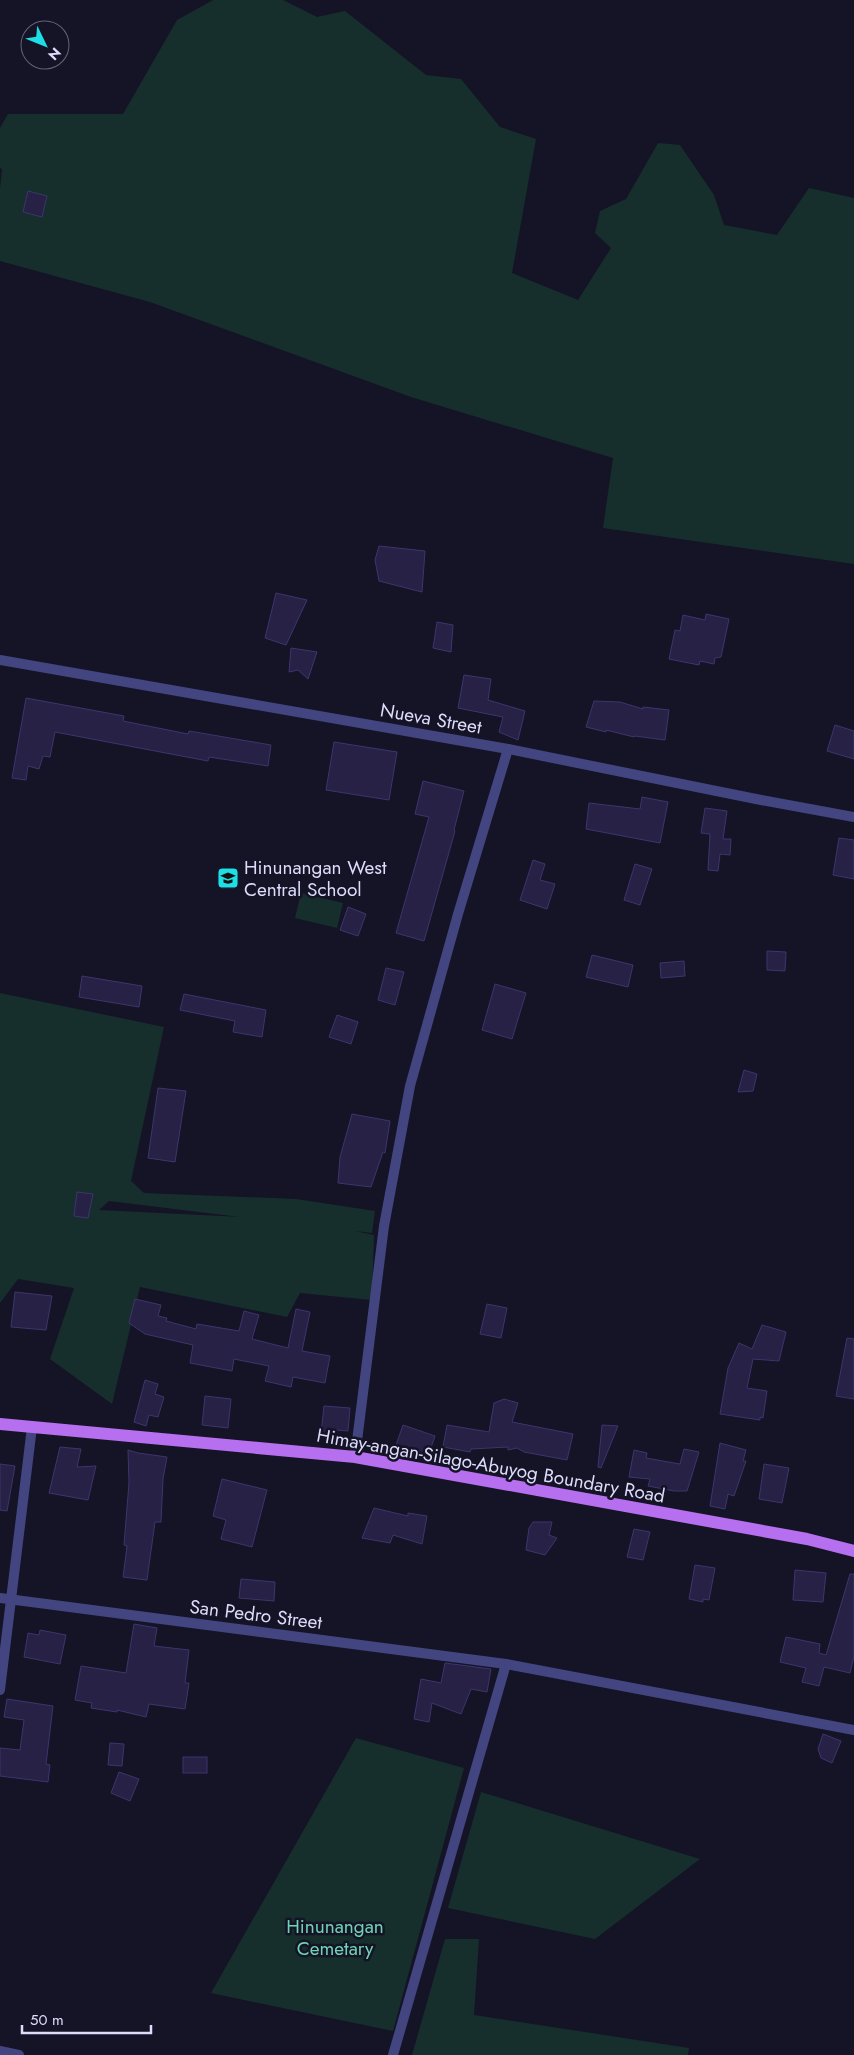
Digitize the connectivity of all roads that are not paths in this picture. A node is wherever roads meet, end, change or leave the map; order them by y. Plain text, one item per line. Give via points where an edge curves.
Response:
1 (0, 660) edge
2 (508, 749) junction
3 (854, 817) edge
4 (0, 1424) edge
5 (32, 1427) junction
6 (355, 1457) junction
7 (854, 1551) edge
8 (5, 1599) edge
9 (506, 1664) junction
10 (0, 1690) edge
11 (854, 1730) edge
12 (0, 2051) edge
13 (19, 2055) edge
14 (393, 2055) edge

1 - 2 street, Nueva Street
2 - 3 street, Nueva Street
2 - 6 street via 410,1086 384,1226
4 - 5 main road, Himay-angan-Silago-Abuyog Boundary Road
5 - 6 main road, Himay-angan-Silago-Abuyog Boundary Road
5 - 8 street
6 - 7 main road, Himay-angan-Silago-Abuyog Boundary Road via 806,1539
8 - 9 street, San Pedro Street
8 - 10 street
9 - 11 street, San Pedro Street
9 - 14 street
12 - 13 street

